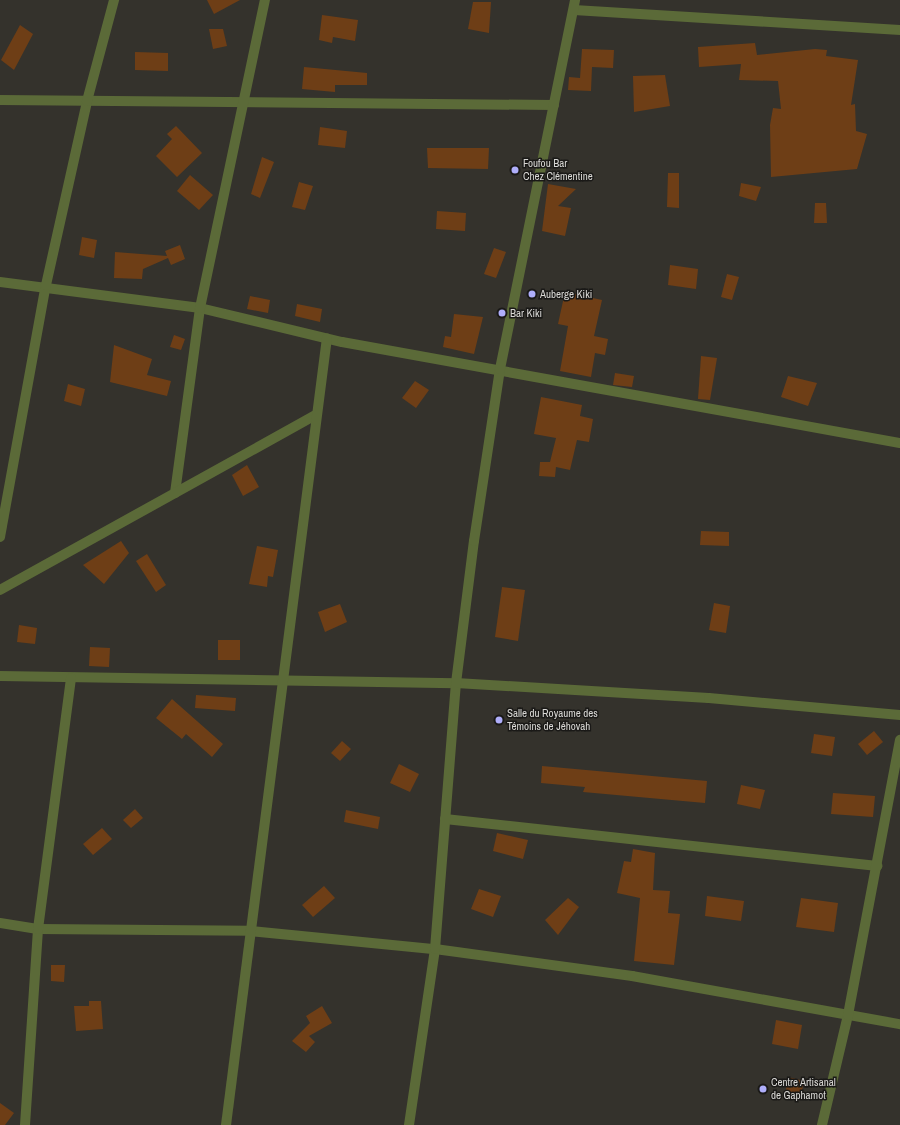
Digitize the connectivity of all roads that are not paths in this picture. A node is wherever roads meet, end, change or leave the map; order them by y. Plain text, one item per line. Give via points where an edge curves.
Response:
1 (114, 0) edge
2 (265, 0) edge
3 (574, 5) edge
4 (900, 30) edge
5 (0, 100) edge
6 (87, 101) junction
7 (243, 102) junction
8 (554, 105) junction
9 (0, 282) edge
10 (46, 285) junction
11 (200, 308) junction
12 (327, 338) junction
13 (500, 369) junction
14 (316, 415) junction
15 (900, 443) edge
16 (175, 493) junction
17 (0, 538) edge
18 (0, 590) edge
19 (0, 676) edge
20 (71, 678) junction
21 (281, 683) junction
22 (456, 683) junction
23 (900, 715) edge
24 (900, 740) edge
25 (445, 820) junction
26 (877, 866) junction
27 (0, 923) edge
28 (38, 929) junction
29 (250, 931) junction
30 (435, 949) junction
31 (848, 1015) junction
32 (900, 1024) edge
33 (25, 1125) edge
34 (226, 1125) edge
35 (409, 1125) edge
36 (822, 1125) edge

1 - 6 street
2 - 7 street
3 - 4 street
3 - 8 street
5 - 6 street
6 - 7 street
6 - 10 street
7 - 8 street
7 - 11 street
8 - 13 street
9 - 10 street
10 - 11 street
10 - 17 street
11 - 12 street
11 - 16 street
12 - 13 street
12 - 14 street
13 - 15 street
13 - 22 street
14 - 16 street
14 - 21 street
16 - 18 street
19 - 20 street
20 - 21 street
20 - 28 street
21 - 22 street
21 - 29 street
22 - 23 street via 709,698
22 - 25 street
24 - 26 street
25 - 26 street
25 - 30 street
26 - 31 street
27 - 28 street
28 - 29 street
28 - 33 street
29 - 30 street
29 - 34 street
30 - 31 street via 632,976
30 - 35 street
31 - 32 street
31 - 36 street

